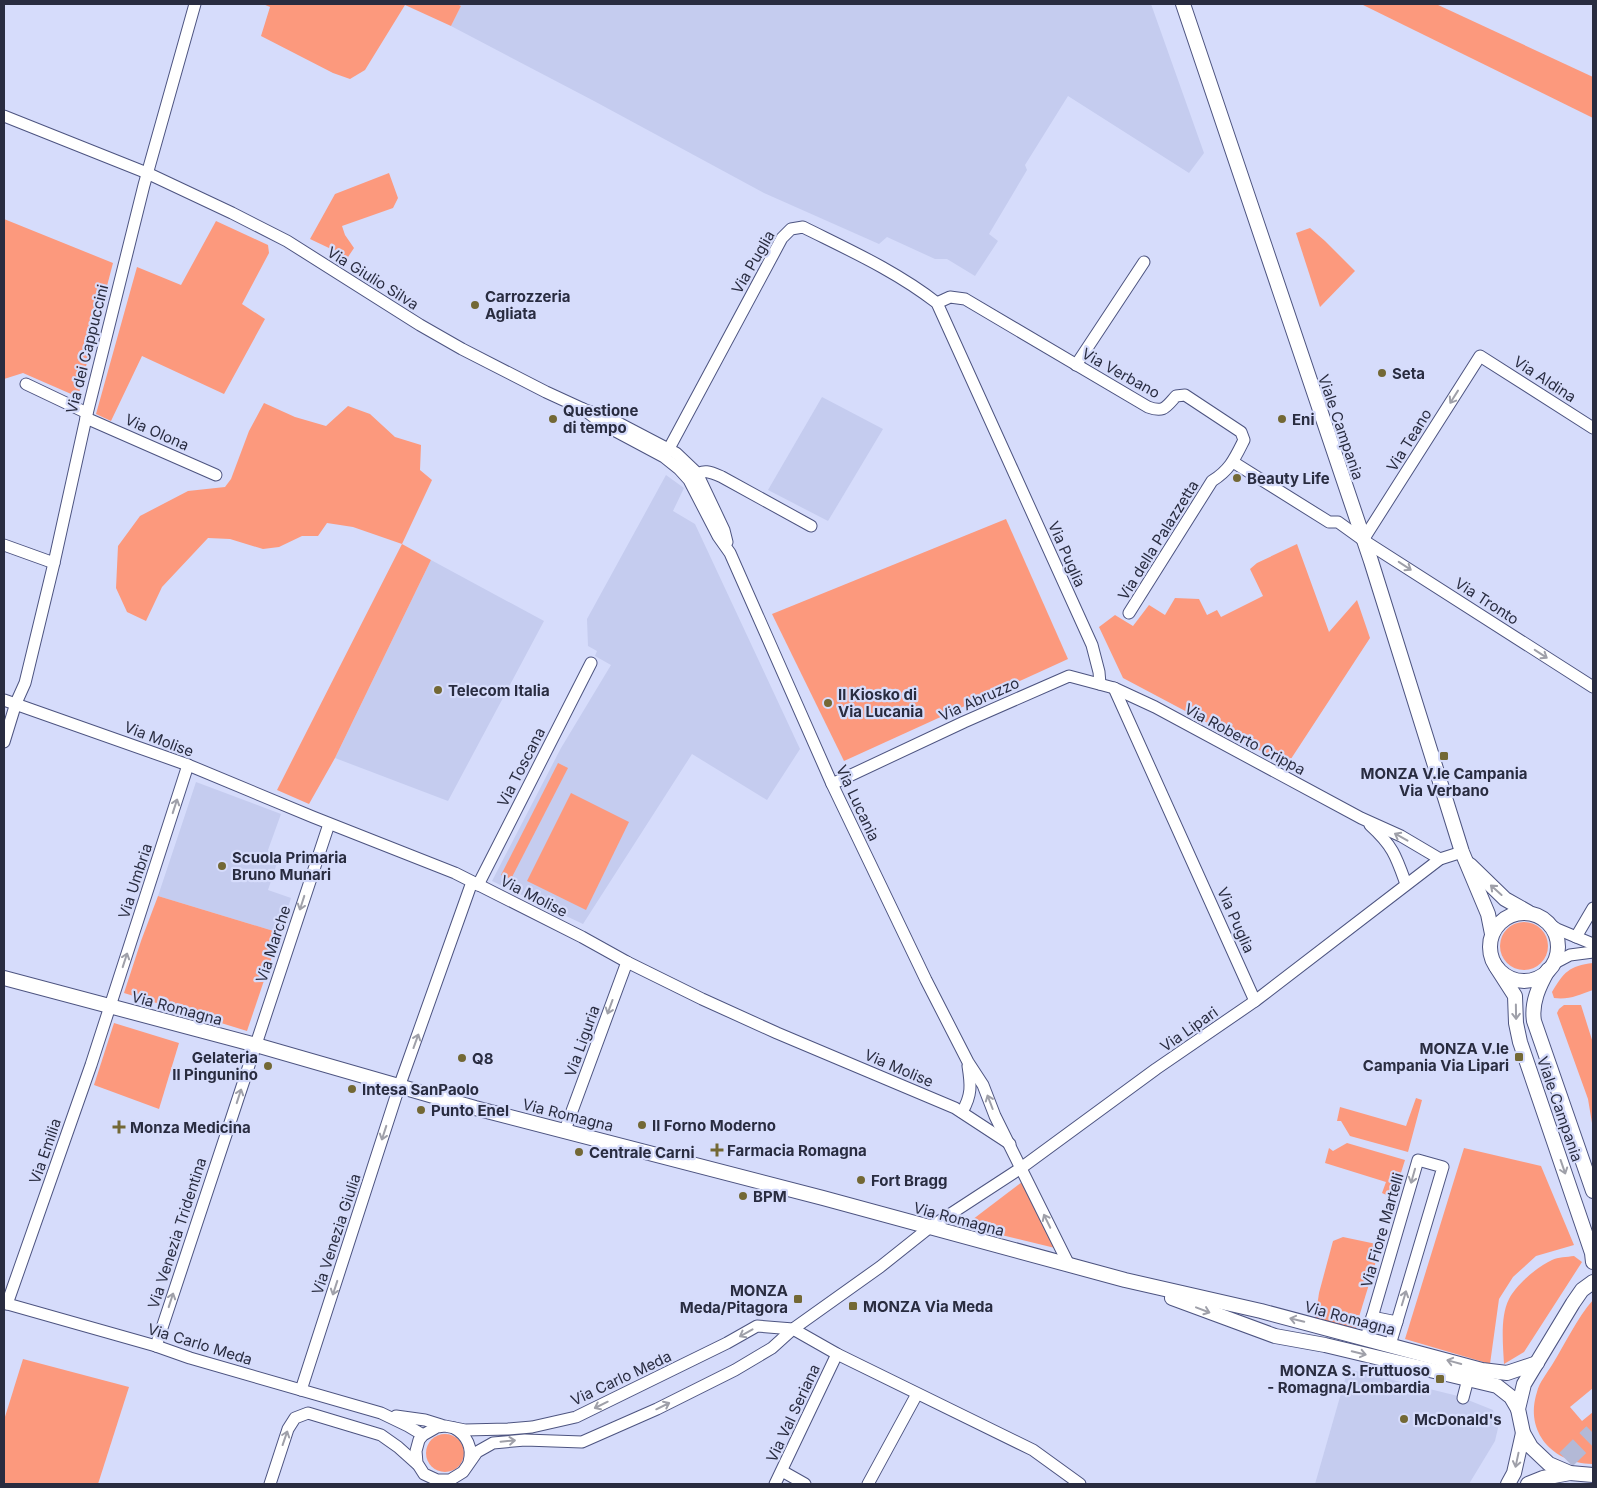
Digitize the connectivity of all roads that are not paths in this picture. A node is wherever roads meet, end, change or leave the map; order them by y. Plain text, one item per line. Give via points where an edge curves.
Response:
1 (195, 4) edge
2 (1183, 4) edge
3 (4, 116) edge
4 (146, 173) junction
5 (1144, 262) dead end
6 (937, 303) junction
7 (1480, 356) joint
8 (1076, 365) junction
9 (26, 384) dead end
10 (86, 415) junction
11 (1593, 428) edge
12 (666, 453) junction
13 (1233, 462) junction
14 (216, 475) dead end
15 (693, 476) junction
16 (811, 526) dead end
17 (1363, 540) junction
18 (4, 545) edge
19 (54, 563) junction
20 (1129, 613) dead end
21 (591, 663) dead end
22 (1100, 684) junction
23 (1593, 687) edge
24 (1114, 688) junction
25 (4, 700) edge
26 (16, 703) junction
27 (4, 742) edge
28 (188, 766) junction
29 (832, 784) junction
30 (1361, 818) junction
31 (329, 824) junction
32 (1464, 856) junction
33 (1440, 859) junction
34 (475, 883) junction
35 (1406, 884) junction
36 (1593, 908) edge
37 (1530, 913) junction
38 (1549, 924) junction
39 (1492, 934) junction
40 (1576, 936) junction
41 (1593, 944) edge
42 (1593, 952) edge
43 (627, 962) junction
44 (1550, 967) junction
45 (1498, 968) junction
46 (4, 978) edge
47 (1255, 1001) junction
48 (110, 1007) junction
49 (256, 1045) junction
50 (968, 1062) junction
51 (399, 1087) junction
52 (962, 1112) junction
53 (565, 1130) junction
54 (1010, 1144) junction
55 (1021, 1168) junction
56 (1593, 1191) edge
57 (929, 1228) junction
58 (1593, 1262) edge
59 (1069, 1265) junction
60 (1124, 1280) junction
61 (1593, 1282) edge
62 (5, 1304) edge
63 (1261, 1311) junction
64 (1372, 1316) junction
65 (1397, 1322) junction
66 (1252, 1328) junction
67 (793, 1329) junction
68 (1366, 1338) junction
69 (1390, 1345) junction
70 (156, 1346) junction
71 (837, 1354) junction
72 (1537, 1363) junction
73 (1468, 1379) junction
74 (301, 1390) junction
75 (917, 1394) junction
76 (1463, 1398) dead end
77 (1518, 1409) junction
78 (386, 1416) junction
79 (448, 1427) junction
80 (1523, 1433) junction
81 (423, 1435) junction
82 (419, 1467) junction
83 (466, 1468) junction
84 (782, 1471) junction
85 (1570, 1473) junction
86 (1593, 1475) edge
87 (270, 1484) edge
88 (427, 1484) edge
89 (457, 1484) edge
90 (775, 1484) edge
91 (805, 1484) edge
92 (868, 1484) edge
93 (1080, 1484) edge
94 (1508, 1484) edge
95 (1528, 1484) edge

1 - 4 street, Via dei Cappuccini
2 - 17 street, Viale Campania
3 - 4 street, Via Giulio Silva
4 - 10 street, Via dei Cappuccini
4 - 12 street, Via Giulio Silva via 287,241 442,339 546,392 611,419
5 - 8 street
6 - 8 street, Via Verbano via 950,297 965,299
6 - 12 street, Via Puglia via 874,262 803,226 791,230 782,238
6 - 22 street, Via Puglia via 1092,645
7 - 11 street, Via Aldina
7 -> 17 street, Via Teano
8 - 13 street, Via Verbano via 1157,411 1176,396 1185,395 1241,432 1244,440
9 - 10 street, Via Olona
10 - 14 street, Via Olona
10 - 19 street, Via dei Cappuccini
12 - 15 street, Via Giulio Silva via 676,453
13 - 17 street via 1329,522 1338,522
13 - 20 street, Via della Palazzetta via 1212,481
15 - 16 street via 707,471 722,477
15 - 29 street, Via Lucania via 724,530 730,553
17 -> 23 street, Via Tronto
17 - 32 street, Viale Campania
18 - 19 street
19 - 26 street, Via dei Cappuccini
21 - 34 street, Via Toscana
22 - 24 street, Via Abruzzo
22 - 29 street, Via Abruzzo via 1069,676
24 - 30 street, Via Roberto Crippa
24 - 47 street, Via Puglia
25 - 26 street, Via Molise
26 - 27 street, Via dei Cappuccini
26 - 28 street, Via Molise
28 - 31 street, Via Molise
48 -> 28 street, Via Umbria
29 - 50 street, Via Lucania
33 -> 30 street, Via Roberto Crippa via 1386,828
30 - 35 street, Via Roberto Crippa via 1393,849
31 - 34 street, Via Molise
31 -> 49 street, Via Marche
32 - 33 street, Via Lipari
37 -> 32 street, Viale Campania via 1506,899
32 - 39 street, Viale Campania via 1488,914
33 - 35 street, Via Lipari
34 - 43 street, Via Molise
51 -> 34 street, Via Toscana
35 - 47 street, Via Lipari
36 - 40 street
37 - 38 street
37 - 39 street via 1507,917
38 - 40 street
38 - 44 street via 1557,942 1557,954
39 - 45 street via 1490,952
40 - 41 street
42 - 44 street via 1570,955
43 - 52 street, Via Molise via 777,1033
43 -> 53 street, Via Liguria
44 - 45 street via 1536,978 1522,980 1507,976
44 - 56 street, Viale Campania via 1536,999 1534,1022
45 -> 58 street, Viale Campania via 1515,996 1520,1042
46 - 48 street, Via Romagna
47 - 55 street, Via Lipari
48 - 49 street, Via Romagna
48 - 62 street, Via Emilia
49 - 51 street, Via Romagna
70 -> 49 street, Via Venezia Tridentina
50 - 52 street, Via Lucania via 971,1088
54 -> 50 street, Via Lucania via 983,1085
51 - 53 street, Via Romagna
51 -> 74 street, Via Venezia Giulia
52 - 54 street, Via Molise
53 - 57 street, Via Romagna
54 - 55 street
55 - 57 street, Via Lipari
59 -> 55 street
57 - 59 street, Via Romagna
57 - 67 street
59 - 60 street, Via Romagna
60 - 63 street, Via Romagna
60 -> 66 street, Via Romagna
61 - 72 street via 1573,1303
62 - 70 street, Via Carlo Meda
63 - 66 street via 1251,1318
68 -> 63 street, Via Romagna
64 - 65 street
65 -> 64 street, Via Fiore Martelli via 1443,1167 1418,1160
64 - 68 street, Via Fiore Martelli
65 - 69 street, Via Fiore Martelli
66 -> 73 street, Via Romagna via 1287,1339 1325,1344
67 - 71 street, Via Carlo Meda
67 -> 79 street, Via Carlo Meda via 757,1326 576,1417 519,1428 465,1430
83 -> 67 street via 480,1449 498,1442 582,1442 735,1370 772,1348
68 - 69 street, Via Romagna
72 -> 69 street, Via Romagna via 1507,1373 1492,1372
70 - 74 street, Via Carlo Meda
71 - 75 street, Via Carlo Meda
71 - 84 street, Via Val Seriana
72 - 77 street via 1524,1384
73 - 76 street
73 - 77 street, Via Romagna via 1497,1386 1511,1397
74 - 78 street, Via Carlo Meda
75 - 92 street
75 - 93 street, Via Carlo Meda via 1033,1450
77 - 80 street
78 - 79 street, Via Carlo Meda via 424,1420
78 - 81 street, Via Carlo Meda
79 - 81 street, Via Carlo Meda via 433,1428
79 - 83 street via 463,1434 469,1443
80 - 85 street via 1531,1447 1549,1464
80 -> 94 street via 1514,1473
81 - 82 street via 416,1449
82 - 83 street via 429,1477 442,1481 454,1479
87 -> 82 street via 288,1429 295,1418 308,1413 381,1435
82 - 88 street
83 - 89 street
84 - 90 street, Via Val Seriana
84 - 91 street
85 - 86 street
85 - 95 street

